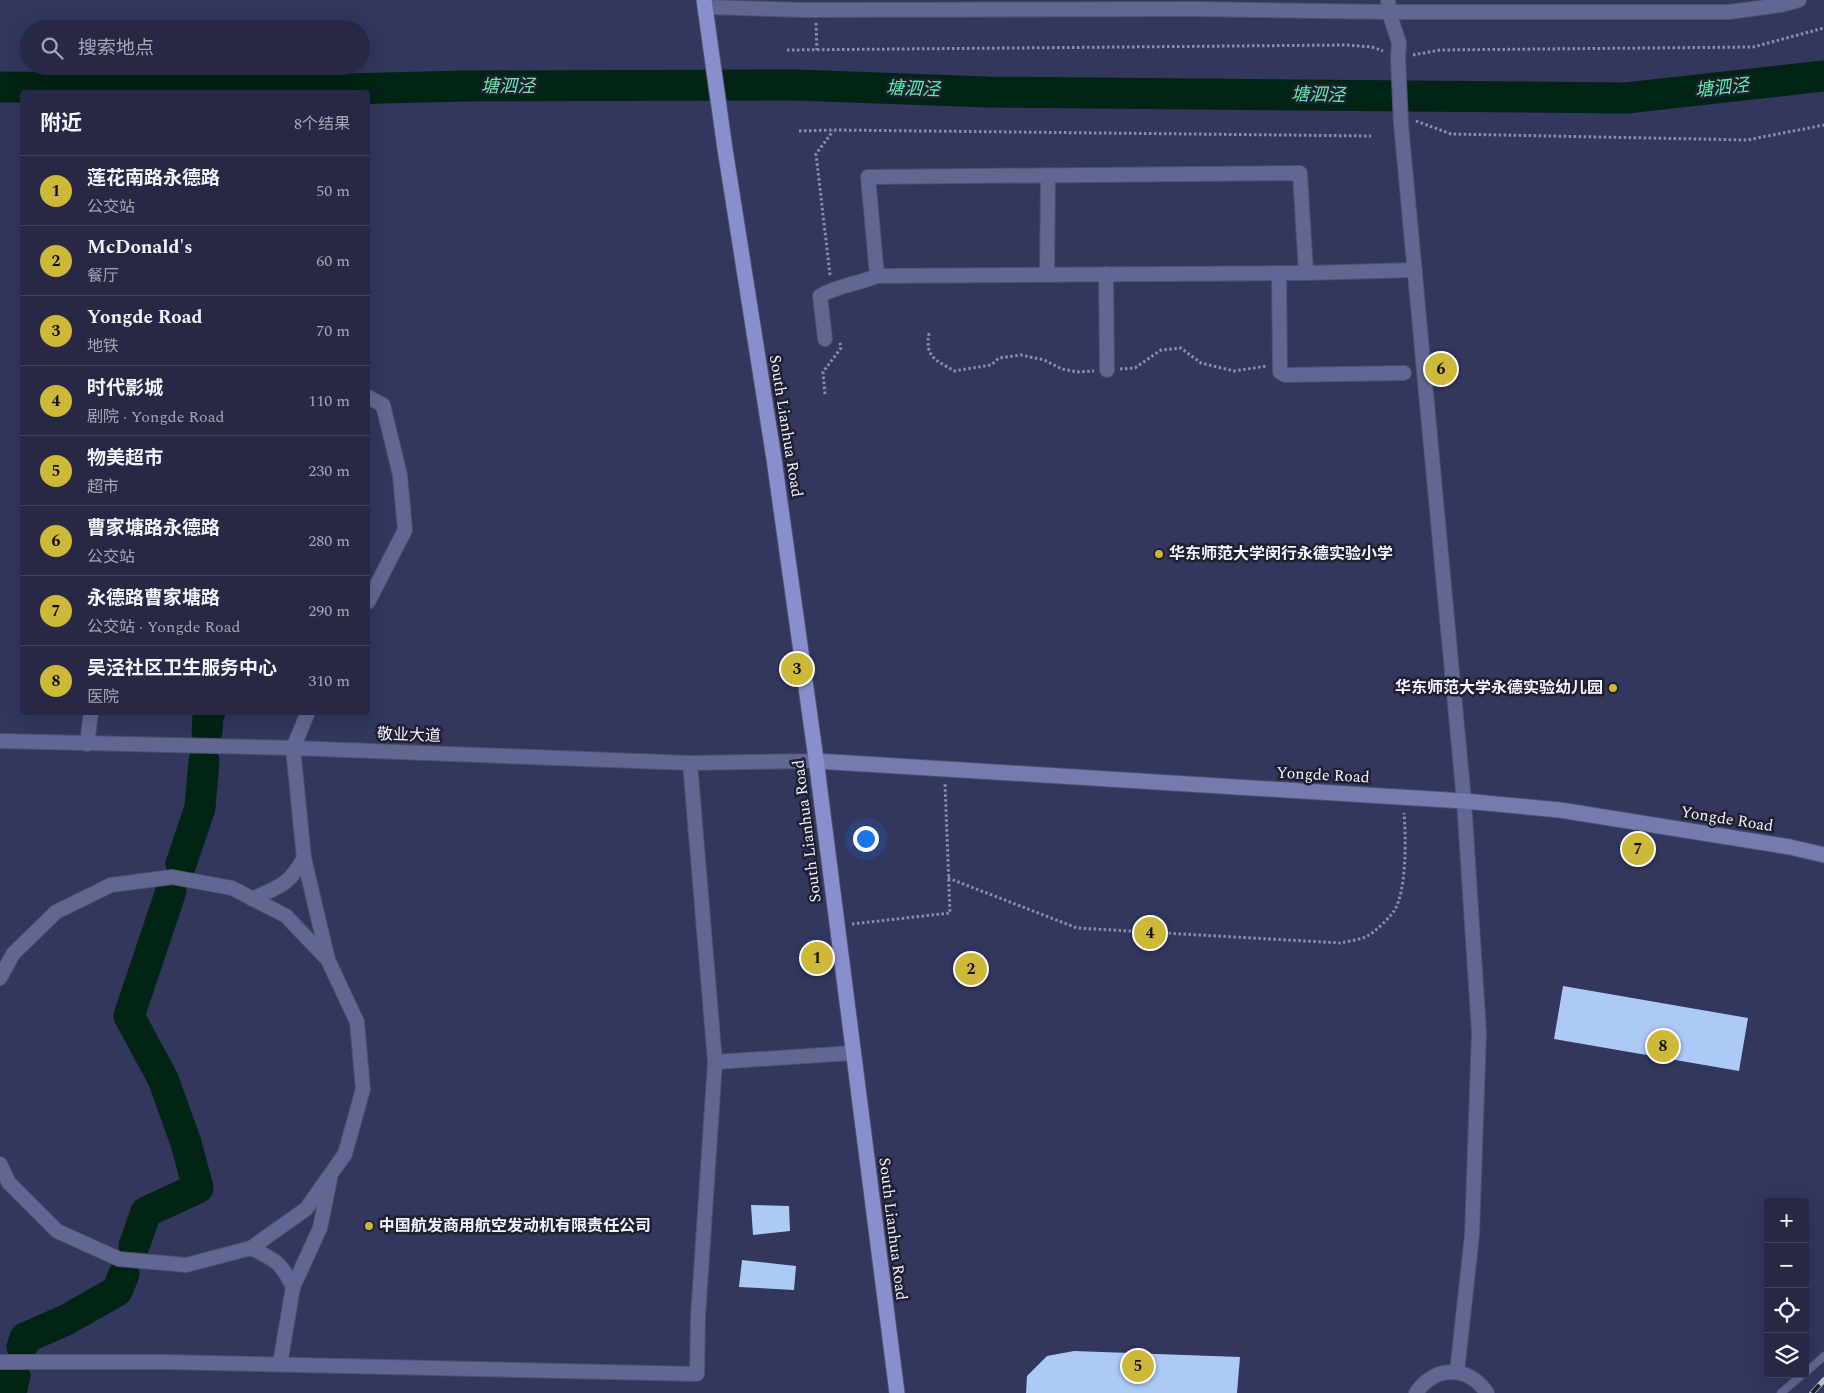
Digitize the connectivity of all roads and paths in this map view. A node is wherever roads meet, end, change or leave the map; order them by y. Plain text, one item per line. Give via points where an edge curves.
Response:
1 (1799, 0) edge
2 (704, 3) edge
3 (1083, 4) edge
4 (1388, 6) edge
5 (816, 22) dead end
6 (1824, 28) edge
7 (787, 50) dead end
8 (817, 50) junction
9 (1398, 51) junction
10 (1407, 122) junction
11 (1824, 125) edge
12 (834, 130) junction
13 (799, 131) dead end
14 (1371, 136) dead end
15 (1048, 175) junction
16 (1415, 270) junction
17 (1279, 273) junction
18 (1306, 273) junction
19 (1106, 274) junction
20 (1047, 275) junction
21 (877, 276) junction
22 (832, 289) junction
23 (825, 338) dead end
24 (840, 338) dead end
25 (1107, 370) dead end
26 (1404, 373) dead end
27 (826, 394) dead end
28 (370, 398) edge
29 (370, 598) edge
30 (91, 715) edge
31 (307, 715) edge
32 (0, 742) edge
33 (87, 744) junction
34 (293, 748) junction
35 (816, 761) junction
36 (690, 763) junction
37 (945, 770) junction
38 (1403, 797) junction
39 (1464, 801) junction
40 (1824, 855) edge
41 (304, 858) junction
42 (948, 878) junction
43 (252, 899) junction
44 (837, 926) junction
45 (328, 960) junction
46 (0, 978) edge
47 (852, 1053) junction
48 (715, 1062) junction
49 (0, 1164) edge
50 (332, 1173) junction
51 (251, 1248) junction
52 (294, 1287) junction
53 (1824, 1356) edge
54 (0, 1362) edge
55 (280, 1364) junction
56 (1809, 1369) edge
57 (1457, 1372) junction
58 (1798, 1378) edge
59 (896, 1393) edge
60 (1416, 1393) edge
61 (1487, 1393) edge
62 (1781, 1393) edge

1 - 4 street via 1729,12
2 - 3 street via 802,10
2 - 35 main road, South Lianhua Road via 774,459
3 - 4 street
4 - 9 street
5 - 8 path
6 - 9 path via 1753,47
7 - 8 path
8 - 9 path via 1372,46
9 - 10 street
10 - 11 path via 1451,134 1747,140
10 - 16 street
12 - 13 path
12 - 14 path
12 - 22 path via 816,154
15 - 18 street via 1300,173
15 - 20 street
15 - 21 street via 868,177
16 - 18 street
16 - 39 street
17 - 18 street
17 - 19 street
17 - 26 street via 1280,372 1285,376
19 - 20 street
19 - 25 street
20 - 21 street
21 - 22 street
22 - 23 street via 820,296
24 - 27 path via 841,348 823,372
28 - 29 street via 382,406 400,475 405,530
30 - 33 street
31 - 34 street
32 - 33 street, 敬业大道
33 - 34 street, 敬业大道
34 - 36 street, 敬业大道
34 - 41 street
35 - 36 street, 敬业大道
35 - 37 street, Yongde Road
35 - 44 main road, South Lianhua Road
36 - 48 street
37 - 38 street, Yongde Road
37 - 42 path
38 - 39 street, Yongde Road
38 - 42 path via 1406,830 1403,874 1394,911 1369,935 1340,943 1077,928
39 - 40 street, Yongde Road via 1560,810 1790,846
39 - 57 street via 1479,1032 1472,1235
41 - 43 street via 287,882
41 - 45 street
42 - 44 path via 950,913
43 - 45 street via 286,916
43 - 46 street via 232,888 172,877 111,885 56,912 13,954
44 - 47 main road, South Lianhua Road
45 - 50 street via 357,1022 363,1089 345,1154
47 - 48 street
47 - 59 main road, South Lianhua Road
48 - 55 street via 697,1374
49 - 51 street via 9,1183 57,1230 118,1259 186,1265
50 - 51 street via 306,1209
50 - 52 street via 320,1228
51 - 52 street via 277,1261
52 - 55 street
53 - 56 lane
54 - 55 street
57 - 60 street via 1432,1376
57 - 61 street via 1470,1376
58 - 62 lane

